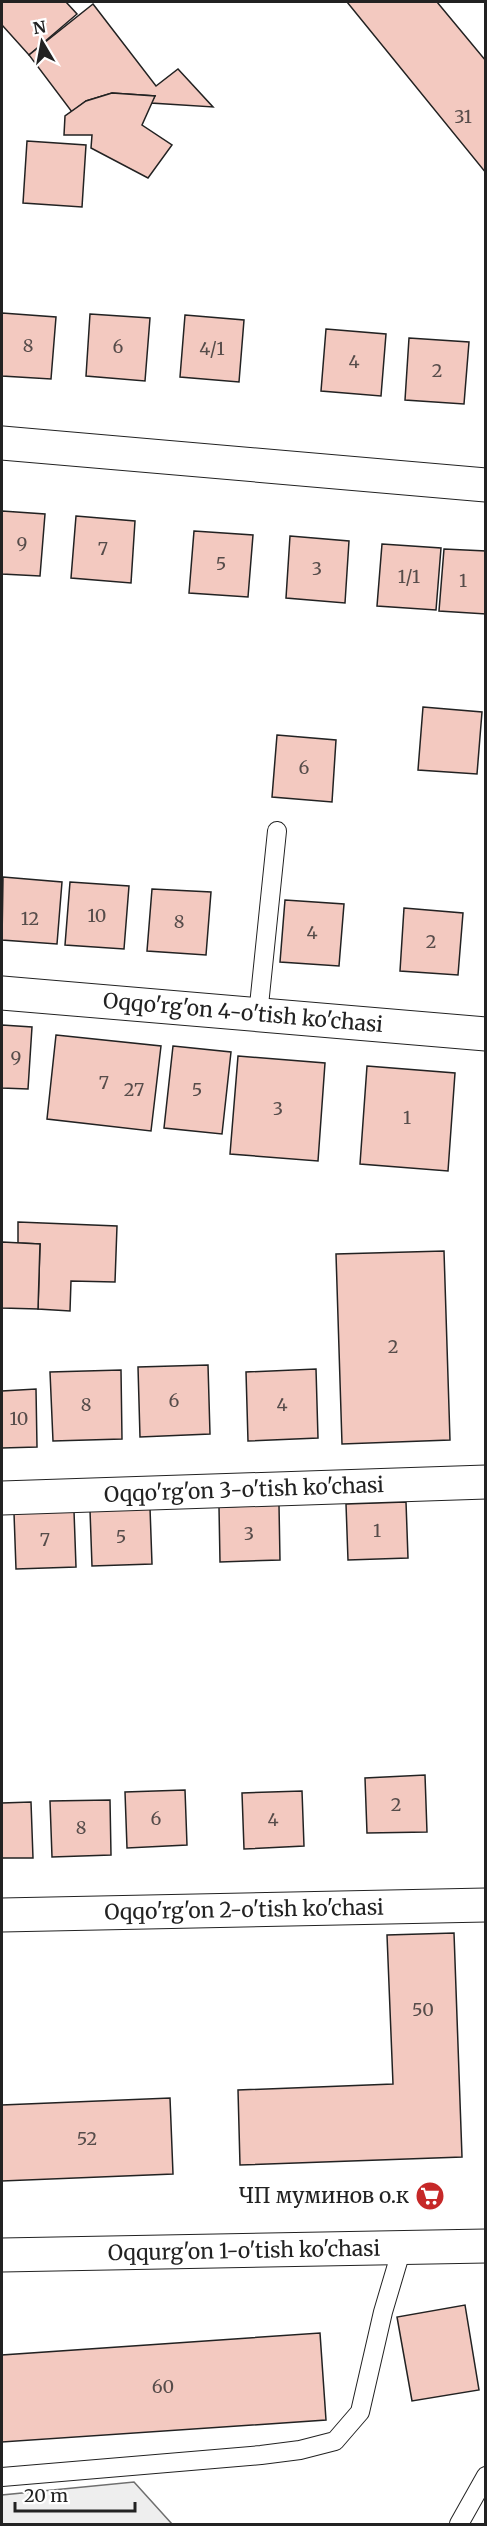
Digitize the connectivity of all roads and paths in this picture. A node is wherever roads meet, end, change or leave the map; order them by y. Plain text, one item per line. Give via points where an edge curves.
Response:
1 (2, 443) edge
2 (486, 484) edge
3 (277, 831) dead end
4 (2, 993) edge
5 (258, 1015) junction
6 (486, 1034) edge
7 (486, 1482) edge
8 (2, 1497) edge
9 (486, 1905) edge
10 (2, 1915) edge
11 (486, 2246) edge
12 (402, 2248) junction
13 (2, 2255) edge
14 (2, 2476) edge
15 (486, 2476) edge
16 (459, 2524) edge

1 - 2 street
3 - 5 lane
4 - 5 street, Oqqo'rg'on 4-o'tish ko'chasi
5 - 6 street, Oqqo'rg'on 4-o'tish ko'chasi
7 - 8 street, Oqqo'rg'on 3-o'tish ko'chasi
9 - 10 street, Oqqo'rg'on 2-o'tish ko'chasi
11 - 12 street, Oqqurg'on 1-o'tish ko'chasi
12 - 13 street, Oqqurg'on 1-o'tish ko'chasi
12 - 14 lane via 360,2412 335,2441 261,2455
15 - 16 lane

